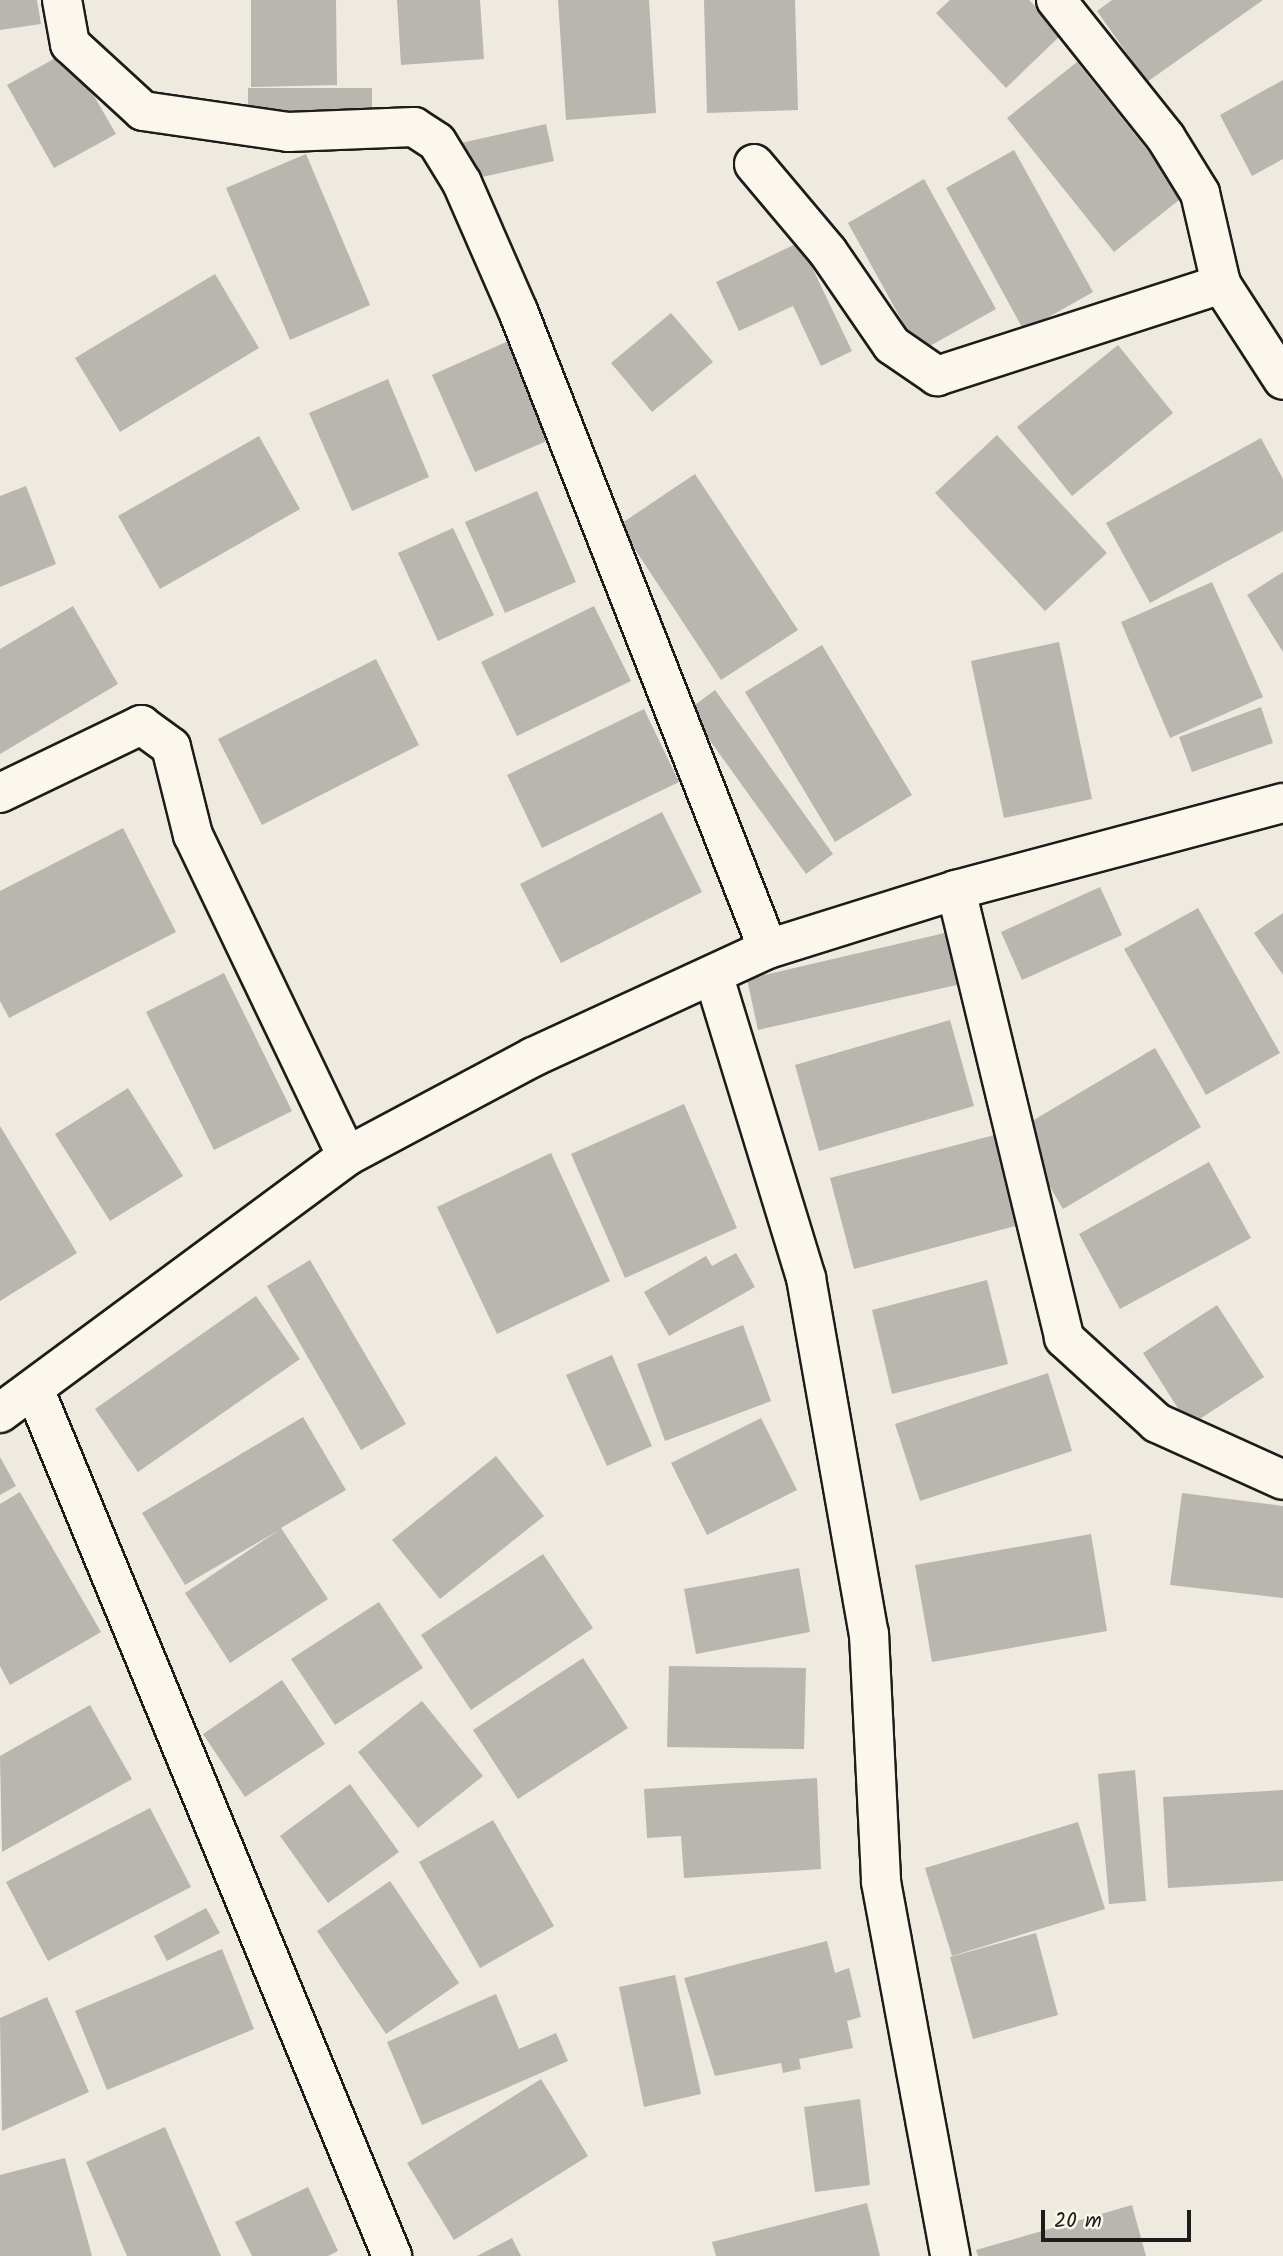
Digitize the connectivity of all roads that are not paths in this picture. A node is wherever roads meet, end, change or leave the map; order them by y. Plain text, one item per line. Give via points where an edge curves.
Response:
1 (62, 0) edge
2 (1056, 0) edge
3 (754, 164) dead end
4 (1222, 285) junction
5 (1283, 380) edge
6 (0, 793) edge
7 (1283, 803) edge
8 (956, 890) junction
9 (768, 949) junction
10 (714, 977) junction
11 (347, 1156) junction
12 (35, 1391) junction
13 (0, 1413) edge
14 (1283, 1480) edge
15 (392, 2256) edge
16 (950, 2256) edge

1 - 9 street via 70,44 143,111 288,132 414,127 437,142 462,183 518,311
2 - 4 street via 1167,138 1200,192
3 - 4 street via 828,252 892,345 937,376
4 - 5 street
6 - 11 street via 141,725 171,747 192,835
7 - 8 street
8 - 9 street
8 - 14 street via 1064,1338 1157,1423
9 - 10 street
10 - 11 street via 534,1057
10 - 16 street via 806,1278 869,1634 881,1882
11 - 12 street
12 - 13 street
12 - 15 street

